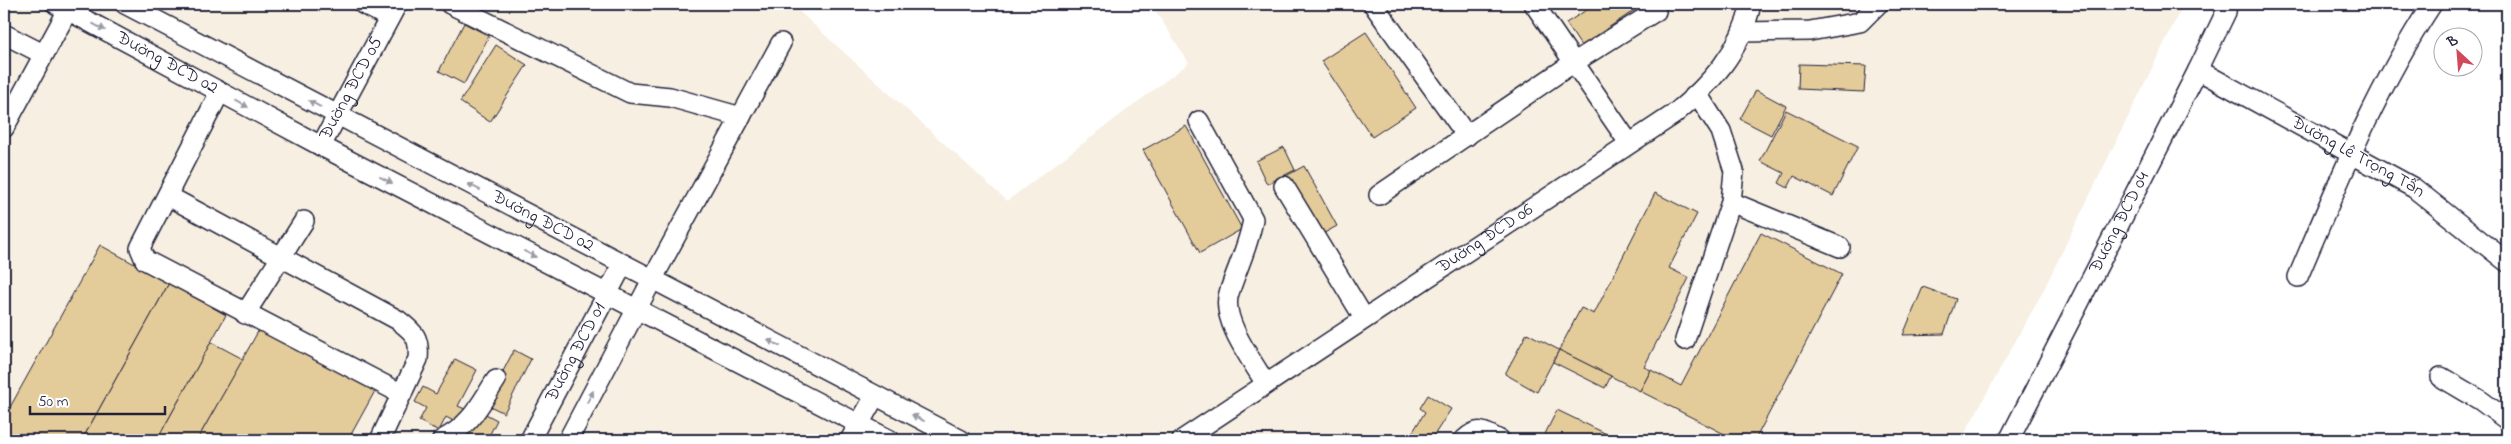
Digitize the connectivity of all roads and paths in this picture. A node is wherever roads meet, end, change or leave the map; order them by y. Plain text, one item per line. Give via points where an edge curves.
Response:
1 (125, 4) edge
2 (363, 4) edge
3 (450, 4) edge
4 (1373, 4) edge
5 (1534, 4) edge
6 (1752, 4) edge
7 (1878, 4) edge
8 (2227, 4) edge
9 (2432, 4) edge
10 (62, 7) edge
11 (393, 11) edge
12 (1656, 11) dead end
13 (1743, 32) junction
14 (4, 34) edge
15 (781, 43) dead end
16 (43, 54) junction
17 (1573, 63) junction
18 (2198, 70) junction
19 (220, 92) junction
20 (1698, 95) junction
21 (337, 115) junction
22 (740, 117) junction
23 (1199, 121) dead end
24 (4, 128) edge
25 (1467, 136) junction
26 (1629, 143) junction
27 (321, 146) junction
28 (2351, 152) junction
29 (1284, 186) dead end
30 (1380, 195) dead end
31 (168, 196) junction
32 (1732, 202) junction
33 (304, 221) dead end
34 (1840, 247) dead end
35 (281, 257) junction
36 (2507, 262) edge
37 (622, 264) junction
38 (2298, 277) dead end
39 (652, 280) junction
40 (606, 294) junction
41 (637, 309) junction
42 (245, 314) junction
43 (1364, 318) junction
44 (1685, 340) dead end
45 (2441, 377) dead end
46 (496, 380) dead end
47 (1266, 384) junction
48 (402, 394) junction
49 (875, 396) junction
50 (2507, 420) edge
51 (855, 433) edge
52 (380, 440) edge
53 (442, 440) edge
54 (530, 440) edge
55 (568, 440) edge
56 (890, 440) edge
57 (961, 440) edge
58 (1182, 440) edge
59 (1464, 440) edge
60 (1500, 440) edge
61 (2009, 440) edge

21 -> 1 street, Đường ĐCD 02
2 - 11 street
3 - 22 street via 630,93 670,98
4 - 25 street
5 - 17 street
6 - 13 street, Đường ĐCD 06
7 - 13 street via 1860,22 1810,31
8 - 18 street, Đường ĐCD 04
9 - 28 street via 2410,36
10 - 16 street
10 -> 19 street, Đường ĐCD 02
11 - 21 street, Đường ĐCD 05
12 - 17 street
13 - 20 street, Đường ĐCD 06
14 - 16 street
15 - 22 street, Đường ĐCD 01
16 - 24 street
17 - 25 street
17 - 26 street
18 - 28 street, Đường Lê Trọng Tấn
18 - 61 street, Đường ĐCD 04
19 -> 27 street, Đường ĐCD 02
19 - 31 street
20 - 26 street, Đường ĐCD 06
20 - 32 street via 1728,147 1734,171
21 - 27 street, Đường ĐCD 05
37 -> 21 street, Đường ĐCD 02
22 - 39 street, Đường ĐCD 01
23 - 47 street via 1253,219 1227,306 1230,322
25 - 30 street
26 - 43 street, Đường ĐCD 06
27 -> 40 street, Đường ĐCD 02
28 - 36 street, Đường Lê Trọng Tấn via 2428,197
28 - 38 street
29 - 43 street
31 - 35 street
31 - 42 street via 140,248 144,260
32 - 34 street
32 - 44 street
33 - 35 street
35 - 42 street
35 - 48 street via 413,331 420,345 418,359
37 - 39 street, Đường ĐCD 02
37 - 40 street, Đường ĐCD 01
39 - 41 street, Đường ĐCD 01
49 -> 39 street, Đường ĐCD 02
40 - 41 street, Đường ĐCD 02
40 - 54 street, Đường ĐCD 01
41 - 51 street, Đường ĐCD 02
55 -> 41 street, Đường ĐCD 01
42 - 48 street
43 - 47 street, Đường ĐCD 06
45 - 50 street
46 - 53 street via 470,420 459,431
47 - 58 street, Đường ĐCD 06
48 - 52 street
49 - 51 street
57 -> 49 street, Đường ĐCD 02
51 - 56 street, Đường ĐCD 02
59 - 60 street via 1472,432 1482,431

